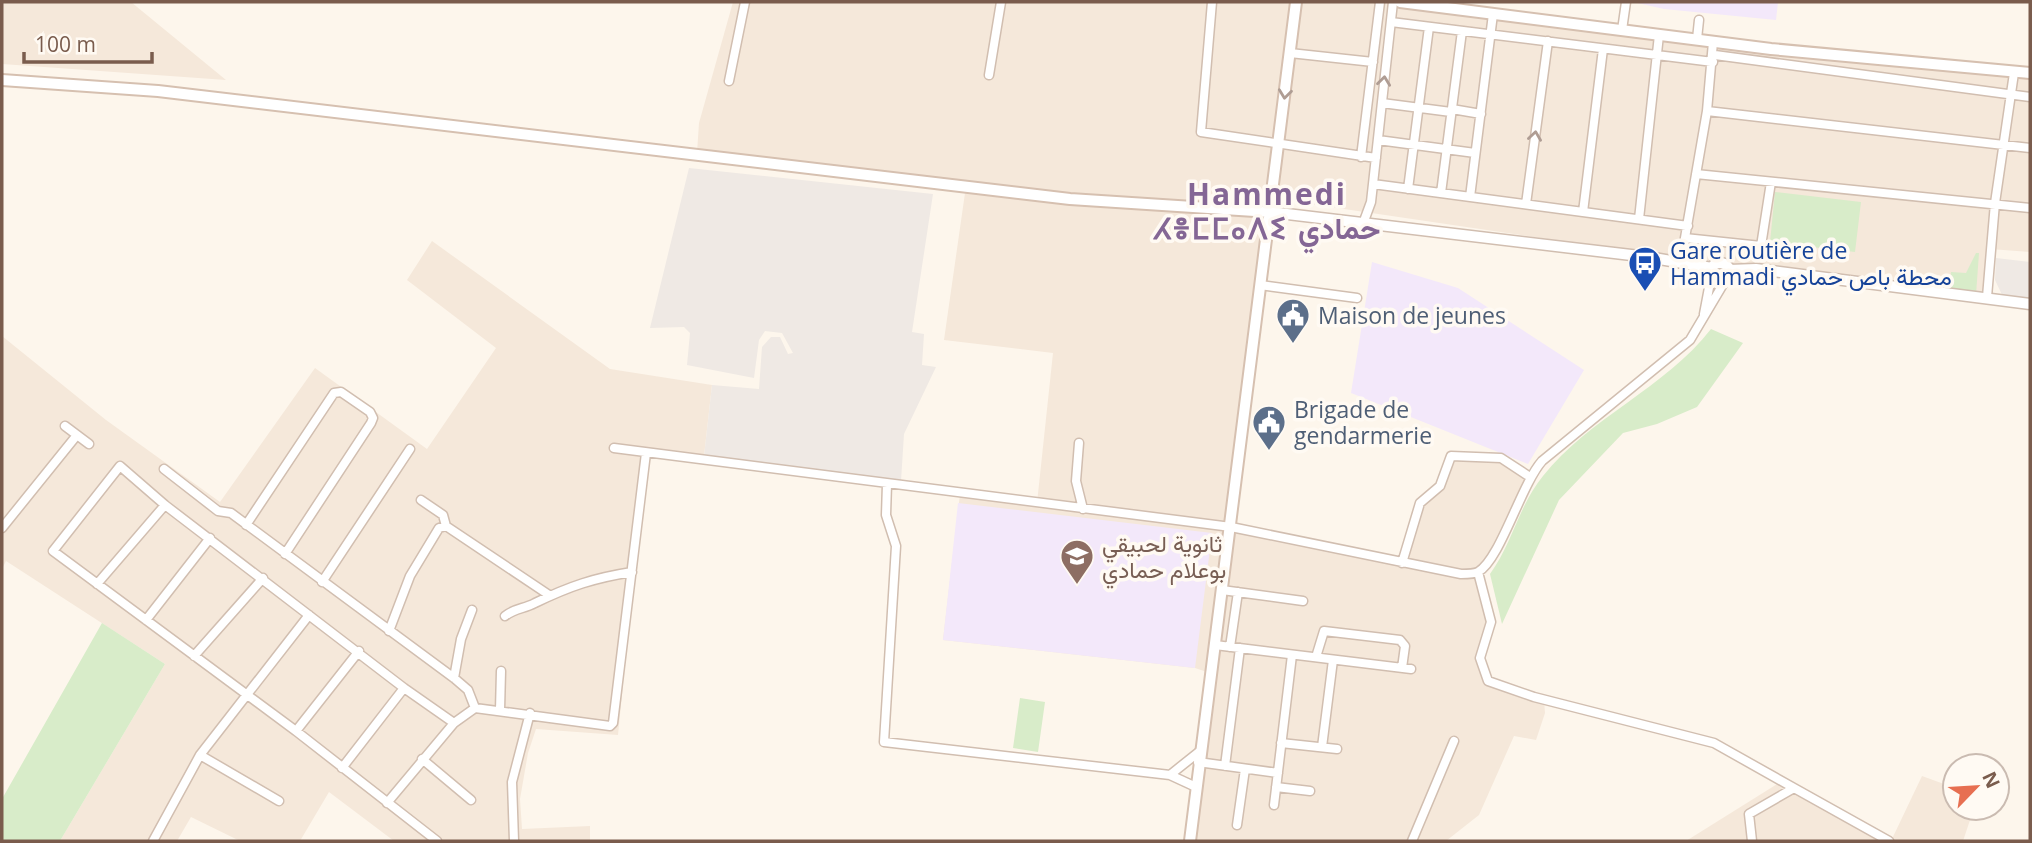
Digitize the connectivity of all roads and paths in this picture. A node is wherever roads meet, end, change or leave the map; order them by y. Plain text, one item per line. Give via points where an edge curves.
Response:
1 (745, 2) edge
2 (1002, 2) edge
3 (1212, 2) edge
4 (1296, 2) edge
5 (1380, 2) edge
6 (1393, 2) edge
7 (1400, 2) edge
8 (1626, 2) edge
9 (1493, 14) junction
10 (1699, 20) dead end
11 (1391, 22) junction
12 (1429, 27) junction
13 (1622, 30) junction
14 (1462, 31) junction
15 (1490, 34) junction
16 (1659, 35) junction
17 (1697, 40) junction
18 (1548, 41) junction
19 (1713, 42) junction
20 (1604, 49) junction
21 (1290, 53) junction
22 (1657, 55) junction
23 (1714, 58) junction
24 (1373, 62) junction
25 (2014, 73) junction
26 (2030, 73) edge
27 (989, 75) dead end
28 (2, 80) edge
29 (729, 81) dead end
30 (2010, 94) junction
31 (2030, 97) edge
32 (1382, 103) junction
33 (1419, 108) junction
34 (1452, 111) junction
35 (1707, 111) junction
36 (1481, 114) junction
37 (1378, 141) junction
38 (1278, 144) junction
39 (2005, 145) junction
40 (1414, 146) junction
41 (2030, 148) edge
42 (1446, 149) junction
43 (1475, 153) junction
44 (1362, 157) junction
45 (1376, 158) junction
46 (1696, 174) junction
47 (1771, 182) junction
48 (1373, 184) junction
49 (1408, 189) junction
50 (1441, 193) junction
51 (1470, 197) junction
52 (1995, 203) junction
53 (1527, 204) junction
54 (2030, 208) edge
55 (1270, 212) junction
56 (1583, 212) junction
57 (1639, 219) junction
58 (1364, 221) junction
59 (1688, 226) junction
60 (1685, 239) junction
61 (1681, 261) junction
62 (1730, 270) junction
63 (1712, 273) junction
64 (1726, 281) junction
65 (1260, 285) junction
66 (1987, 297) junction
67 (1357, 298) dead end
68 (2030, 304) edge
69 (1702, 324) junction
70 (65, 426) dead end
71 (77, 435) junction
72 (1079, 443) dead end
73 (89, 444) dead end
74 (614, 448) dead end
75 (410, 449) dead end
76 (646, 453) junction
77 (164, 469) dead end
78 (1530, 477) junction
79 (887, 484) junction
80 (421, 500) dead end
81 (165, 505) junction
82 (1083, 509) junction
83 (246, 525) junction
84 (442, 527) junction
85 (1231, 527) junction
86 (2, 528) edge
87 (210, 538) junction
88 (285, 554) junction
89 (1402, 563) junction
90 (632, 572) junction
91 (1478, 572) junction
92 (263, 578) junction
93 (322, 582) junction
94 (97, 584) junction
95 (1222, 590) junction
96 (1238, 592) junction
97 (549, 595) junction
98 (1303, 601) dead end
99 (471, 610) dead end
100 (309, 615) junction
101 (505, 616) dead end
102 (146, 620) junction
103 (1311, 627) dead end
104 (389, 631) junction
105 (1322, 632) junction
106 (1215, 645) junction
107 (1235, 648) junction
108 (359, 651) junction
109 (1292, 655) junction
110 (194, 656) junction
111 (1315, 657) junction
112 (1333, 660) junction
113 (501, 671) dead end
114 (454, 678) junction
115 (404, 688) junction
116 (246, 694) junction
117 (475, 708) junction
118 (500, 710) junction
119 (530, 713) junction
120 (454, 723) junction
121 (296, 731) junction
122 (1454, 741) dead end
123 (1281, 743) junction
124 (1322, 747) junction
125 (1337, 749) dead end
126 (200, 755) junction
127 (1199, 756) junction
128 (422, 759) junction
129 (1225, 766) junction
130 (342, 768) junction
131 (1245, 769) junction
132 (1278, 773) junction
133 (1170, 775) junction
134 (1196, 787) junction
135 (1276, 787) junction
136 (1794, 788) junction
137 (1310, 791) dead end
138 (471, 800) dead end
139 (279, 801) dead end
140 (387, 803) junction
141 (1274, 805) dead end
142 (1237, 825) dead end
143 (153, 841) edge
144 (437, 841) edge
145 (514, 841) edge
146 (1190, 841) edge
147 (1412, 841) edge
148 (1752, 841) edge
149 (1889, 841) edge

1 - 29 street
2 - 27 street
3 - 38 street via 1201,132
4 - 21 main road
5 - 24 street
6 - 11 street
7 - 9 main road
8 - 13 street
9 - 13 main road
9 - 15 street
10 - 17 street
11 - 12 street
32 -> 11 street
12 - 14 street
12 - 33 street
13 - 16 main road
14 - 15 street
14 - 34 street
15 - 18 street
15 - 36 street
16 - 17 main road
16 - 22 street
17 - 19 main road
18 - 20 street
53 -> 18 street
19 - 23 street
19 - 25 main road
20 - 22 street
20 - 56 street
21 - 24 street
21 -> 38 main road
22 - 23 street
22 - 57 street
23 - 30 street
23 - 35 street
24 - 44 street
25 - 26 main road
25 - 30 street
28 - 55 main road via 224,99 1070,199
30 - 31 street
30 - 39 street
32 - 33 street
32 - 37 street
33 - 34 street
33 - 40 street
34 - 36 street
34 - 42 street
35 - 39 street
35 - 46 street
36 - 43 street
37 - 40 street
37 - 45 street
38 - 44 street
38 - 55 main road
39 - 41 street
39 - 52 street
40 - 42 street
40 - 49 street
42 - 43 street
42 - 50 street
43 - 51 street
44 - 45 street
45 - 48 street
46 - 47 street
46 - 59 street
47 - 52 street
47 - 60 street via 1761,246
48 - 49 street
48 - 58 street
49 - 50 street
50 - 51 street
51 - 53 street
52 - 54 street
52 - 66 street
53 - 56 street
55 - 58 street
55 - 65 main road
56 - 57 street
57 - 59 street
58 - 61 street
59 - 60 street
60 - 61 street
61 - 63 street
62 - 63 street via 1721,263
62 - 64 street
62 - 66 street via 1756,269
63 - 64 street via 1717,282
63 - 69 street
64 - 69 street
65 - 67 street
65 - 85 main road
66 - 68 street
69 - 78 street via 1682,346 1548,456
70 - 71 street
71 - 73 street
71 - 86 street
72 - 82 street via 1076,481
74 - 76 street
75 - 93 street
76 - 79 street
76 - 90 street
77 - 83 street
78 - 89 street via 1501,458 1451,456 1440,486 1420,503
78 - 91 street via 1490,559
79 - 82 street
79 - 133 street via 886,515 895,546 884,742
80 - 84 street via 443,515
81 - 87 street
81 - 94 street
81 - 94 street via 120,466 53,551
82 - 85 street
83 - 88 street
83 - 88 street via 334,393 343,393 368,411 371,423
84 - 97 street
84 - 104 street via 411,576
85 - 89 street
85 - 95 main road
87 - 92 street
87 - 102 street
88 - 93 street
89 - 91 street via 1461,574
90 - 97 street via 588,579
90 - 119 street via 613,723
91 - 136 street via 1492,622 1480,658 1488,681 1534,698 1714,743
92 - 100 street
92 - 110 street
93 - 104 street
94 - 102 street
95 - 96 street
95 - 106 main road
96 - 98 street
96 - 107 street
97 - 101 street
99 - 114 street
100 - 108 street
100 - 116 street
102 - 110 street
103 - 105 street
104 - 114 street
105 - 111 street
105 - 112 street via 1402,641 1406,669
106 - 107 street
106 - 127 main road
107 - 109 street
107 - 129 street
108 - 115 street
108 - 121 street
109 - 111 street
109 - 123 street
110 - 116 street
111 - 112 street
112 - 124 street
113 - 118 street
114 - 117 street via 468,690
115 - 120 street
115 - 130 street
116 - 121 street
116 - 126 street
117 - 118 street
117 - 120 street
118 - 119 street
119 - 145 street via 512,782
120 - 128 street
121 - 130 street
122 - 147 street
123 - 124 street
123 - 132 street
124 - 125 street
126 - 139 street
126 - 143 street
127 - 129 street
127 - 133 street
127 - 134 main road
128 - 138 street
128 - 140 street
129 - 131 street
130 - 140 street
131 - 132 street
131 - 142 street
132 - 135 street
133 - 134 street
134 - 146 main road
135 - 137 street
135 - 141 street
136 - 148 street via 1749,814
136 - 149 street
140 - 144 street

